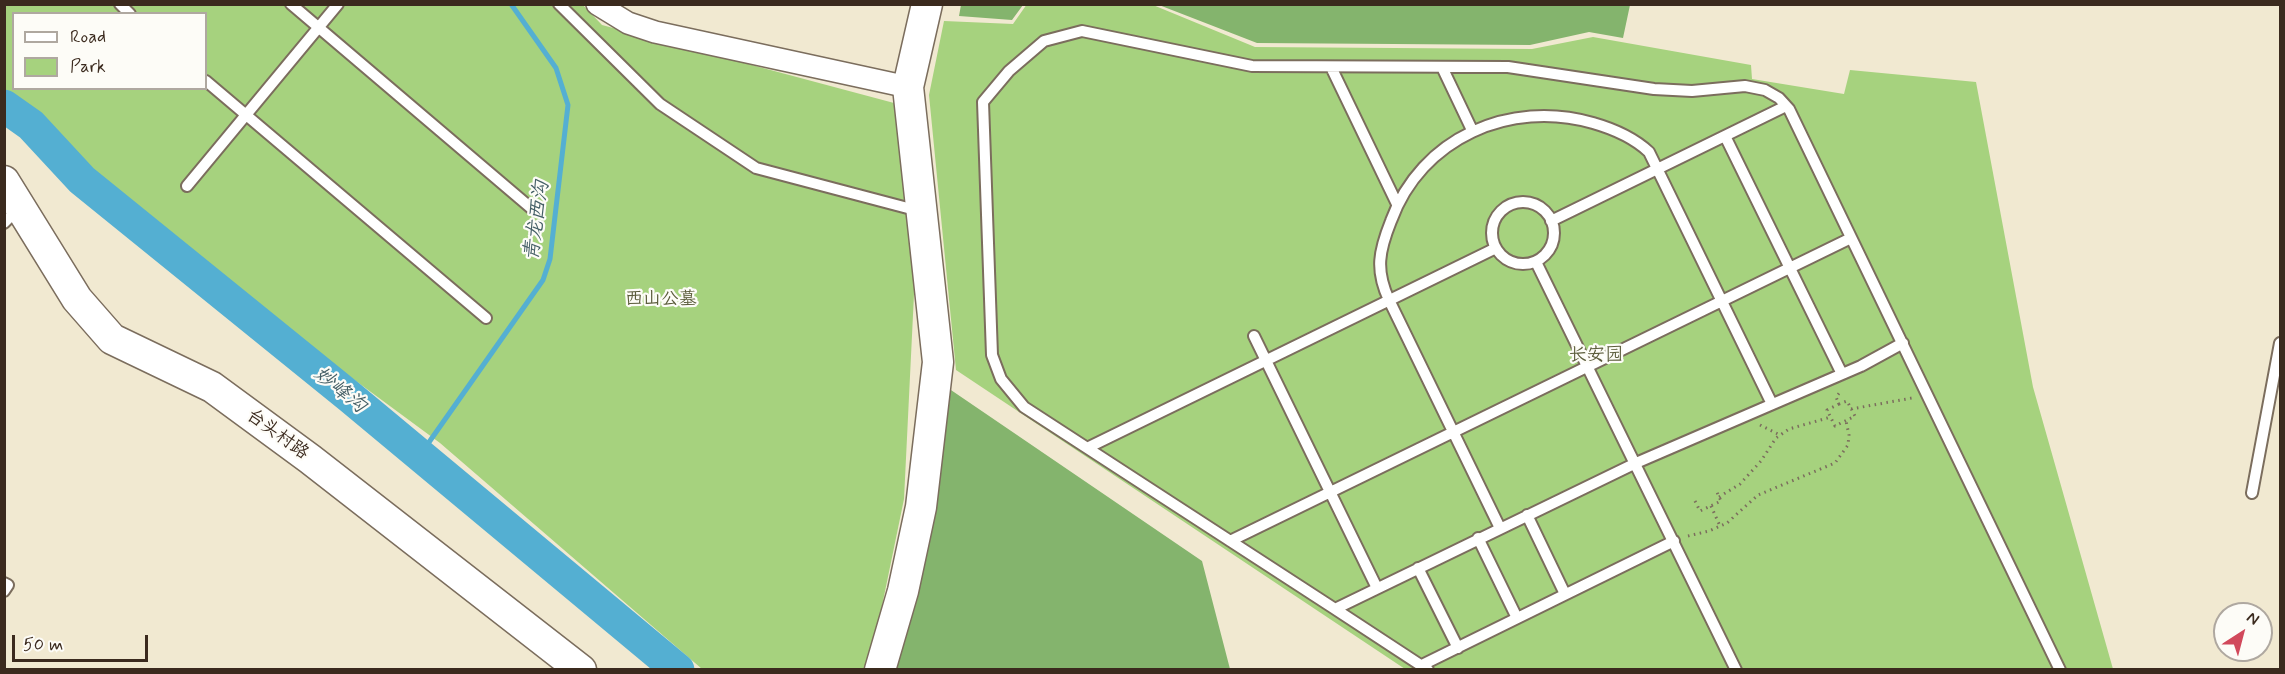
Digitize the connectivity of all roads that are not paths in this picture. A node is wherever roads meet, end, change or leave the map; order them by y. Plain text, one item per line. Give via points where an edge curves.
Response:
1 (291, 4) edge
2 (338, 4) edge
3 (559, 4) edge
4 (597, 4) edge
5 (927, 4) edge
6 (318, 28) junction
7 (1331, 66) junction
8 (1442, 67) junction
9 (207, 82) edge
10 (908, 87) junction
11 (1786, 105) junction
12 (245, 116) junction
13 (1472, 130) junction
14 (1725, 136) junction
15 (1657, 170) junction
16 (4, 181) edge
17 (187, 186) dead end
18 (1397, 204) junction
19 (531, 208) dead end
20 (922, 212) junction
21 (13, 215) edge
22 (1551, 221) junction
23 (1851, 238) junction
24 (1496, 248) junction
25 (1536, 262) junction
26 (1790, 268) junction
27 (1389, 300) junction
28 (1722, 301) junction
29 (486, 318) dead end
30 (1254, 336) dead end
31 (1903, 343) junction
32 (2280, 343) edge
33 (1266, 360) junction
34 (1588, 366) junction
35 (1842, 374) junction
36 (1772, 404) junction
37 (1453, 432) junction
38 (1087, 448) junction
39 (1636, 463) junction
40 (1330, 492) junction
41 (2252, 493) dead end
42 (1527, 515) junction
43 (1500, 528) junction
44 (1478, 538) junction
45 (1230, 541) junction
46 (1674, 541) junction
47 (1419, 568) junction
48 (4, 583) edge
49 (1377, 588) junction
50 (4, 591) edge
51 (1566, 594) junction
52 (1335, 609) junction
53 (1517, 618) junction
54 (1458, 648) junction
55 (1425, 667) edge
56 (581, 669) edge
57 (880, 669) edge
58 (1736, 669) edge
59 (2060, 669) edge

1 - 6 lane
2 - 6 lane
3 - 20 lane via 660,104 756,168
4 - 10 street via 628,23 655,32
5 - 10 street
6 - 12 lane
6 - 19 lane
7 - 8 lane
7 - 18 lane
7 - 38 lane via 1252,66 1082,32 1044,41 986,97 983,124 992,355 1000,379 1024,407
8 - 11 lane via 1508,67 1654,89 1692,91 1745,86 1765,90
8 - 13 lane
9 - 12 lane
10 - 20 street
11 - 14 lane
11 - 23 lane
12 - 17 lane
12 - 29 lane
13 - 15 lane via 1514,117 1571,117 1636,140 1649,152
13 - 18 lane via 1434,157 1413,178
14 - 15 lane
14 - 26 lane
15 - 22 lane
15 - 28 lane
16 - 21 street, 台头村路
18 - 27 lane via 1379,270
20 - 57 street via 938,362 921,507 903,591
21 - 56 street, 台头村路 via 112,339 212,387
22 - 24 lane via 1534,204 1514,203 1493,224
22 - 25 lane via 1551,248
23 - 26 lane
23 - 31 lane
24 - 25 lane via 1516,264
24 - 27 lane
25 - 34 lane
26 - 28 lane
26 - 35 lane
27 - 33 lane
27 - 37 lane
28 - 34 lane
28 - 36 lane
30 - 33 lane
31 - 35 lane
31 - 59 lane
32 - 41 lane
33 - 38 lane
33 - 40 lane
34 - 37 lane
34 - 39 lane
35 - 36 lane
36 - 39 lane
37 - 40 lane
37 - 43 lane
38 - 45 lane
39 - 42 lane
39 - 46 lane
40 - 45 lane
40 - 49 lane
42 - 43 lane
42 - 51 lane
43 - 44 lane
44 - 47 lane
44 - 53 lane
45 - 52 lane
46 - 51 lane
46 - 58 lane
47 - 49 lane
47 - 54 lane
48 - 50 lane via 8,585
49 - 52 lane
51 - 53 lane
52 - 55 lane
53 - 54 lane
54 - 55 lane

